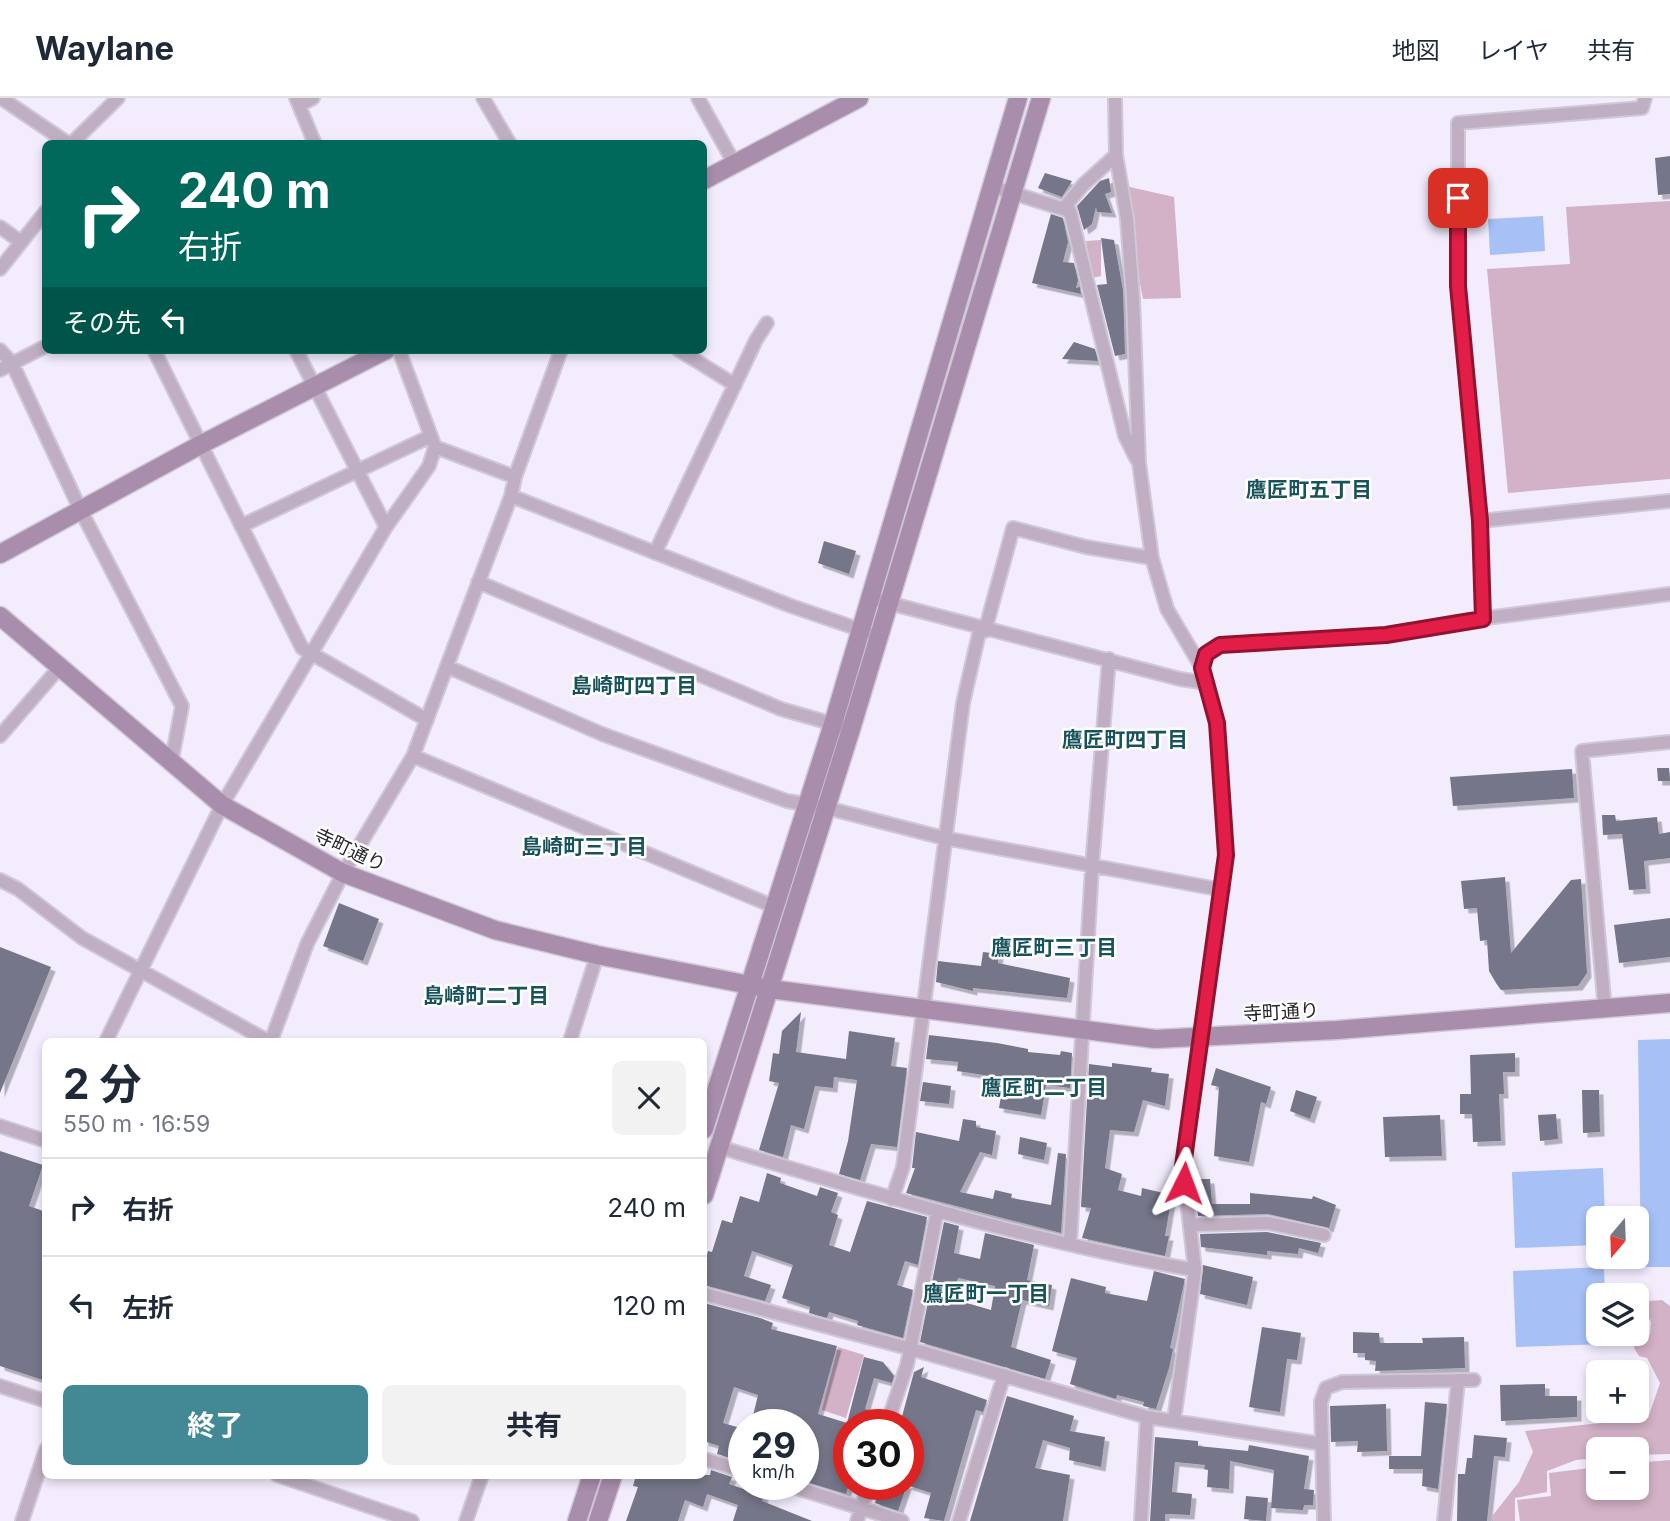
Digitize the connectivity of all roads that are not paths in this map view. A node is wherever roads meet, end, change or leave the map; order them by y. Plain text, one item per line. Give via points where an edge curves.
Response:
1 (1, 98) edge
2 (118, 98) edge
3 (313, 98) edge
4 (483, 98) edge
5 (698, 98) edge
6 (859, 98) edge
7 (1018, 98) edge
8 (1041, 98) edge
9 (1115, 98) edge
10 (1645, 98) edge
11 (298, 101) edge
12 (839, 102) edge
13 (64, 140) edge
14 (74, 140) edge
15 (313, 140) edge
16 (508, 140) edge
17 (1116, 155) junction
18 (734, 163) junction
19 (707, 178) edge
20 (990, 186) junction
21 (1014, 193) junction
22 (1064, 208) junction
23 (42, 216) edge
24 (0, 227) edge
25 (21, 242) junction
26 (0, 269) edge
27 (767, 323) dead end
28 (42, 348) edge
29 (0, 350) edge
30 (156, 354) edge
31 (298, 354) edge
32 (378, 354) edge
33 (400, 354) edge
34 (560, 354) edge
35 (685, 354) edge
36 (6, 367) edge
37 (735, 385) junction
38 (314, 387) junction
39 (433, 441) junction
40 (200, 444) junction
41 (1139, 463) junction
42 (357, 469) junction
43 (515, 477) junction
44 (511, 496) junction
45 (1670, 501) edge
46 (80, 509) junction
47 (1480, 521) junction
48 (241, 526) junction
49 (386, 527) junction
50 (655, 553) junction
51 (0, 554) edge
52 (1152, 558) junction
53 (478, 582) junction
54 (1670, 594) edge
55 (870, 598) junction
56 (889, 604) junction
57 (0, 616) edge
58 (1483, 619) junction
59 (861, 630) junction
60 (982, 630) junction
61 (880, 636) junction
62 (312, 654) junction
63 (1109, 659) junction
64 (448, 667) junction
65 (59, 668) junction
66 (1202, 668) junction
67 (1207, 683) junction
68 (427, 720) junction
69 (833, 724) junction
70 (851, 729) junction
71 (0, 736) edge
72 (1670, 743) edge
73 (413, 756) junction
74 (171, 764) junction
75 (222, 805) junction
76 (807, 806) junction
77 (827, 808) junction
78 (944, 838) junction
79 (1092, 867) junction
80 (343, 873) junction
81 (0, 880) edge
82 (1223, 890) junction
83 (775, 908) junction
84 (597, 955) junction
85 (138, 972) junction
86 (750, 985) junction
87 (770, 989) junction
88 (1670, 1003) edge
89 (923, 1009) junction
90 (1605, 1010) junction
91 (1081, 1031) junction
92 (107, 1038) edge
93 (264, 1038) edge
94 (271, 1038) edge
95 (571, 1038) edge
96 (1201, 1038) junction
97 (707, 1120) edge
98 (0, 1126) edge
99 (42, 1140) edge
100 (719, 1147) junction
101 (707, 1185) edge
102 (892, 1199) junction
103 (937, 1212) junction
104 (1191, 1225) junction
105 (1324, 1235) dead end
106 (1070, 1243) junction
107 (1195, 1270) junction
108 (707, 1295) edge
109 (908, 1348) junction
110 (1004, 1374) junction
111 (1458, 1380) junction
112 (1474, 1380) dead end
113 (0, 1386) edge
114 (42, 1400) edge
115 (892, 1409) edge
116 (1147, 1417) junction
117 (1174, 1420) junction
118 (1322, 1444) junction
119 (707, 1460) edge
120 (42, 1461) edge
121 (728, 1466) edge
122 (289, 1479) edge
123 (481, 1479) edge
124 (591, 1479) edge
125 (612, 1479) edge
126 (819, 1498) edge
127 (860, 1515) edge
128 (22, 1521) edge
129 (412, 1521) edge
130 (466, 1521) edge
131 (577, 1521) edge
132 (598, 1521) edge
133 (902, 1521) edge
134 (959, 1521) edge
135 (1141, 1521) edge
136 (1324, 1521) edge
137 (1444, 1521) edge

1 - 13 street
2 - 14 street
3 - 11 street
4 - 16 street
5 - 18 street
6 - 12 street
7 - 20 street
8 - 21 street
9 - 17 street
10 - 47 street via 1642,108 1458,124 1458,286
11 - 15 street
12 - 18 street
17 - 22 street
17 - 41 street via 1127,219
18 - 19 street
20 - 21 street
20 - 55 street
21 - 22 street
21 - 56 street
22 - 41 street via 1070,211 1125,436
23 - 25 street
24 - 25 street
25 - 26 street
27 - 37 street
28 - 36 street
29 - 36 street
30 - 40 street
31 - 38 street
32 - 38 street
33 - 39 street
34 - 43 street
35 - 37 street
36 - 46 street
37 - 50 street
38 - 40 street
38 - 42 street
39 - 42 street
39 - 43 street
39 - 49 street via 429,466
40 - 46 street
40 - 48 street
41 - 52 street
42 - 48 street
42 - 49 street
43 - 44 street
44 - 50 street
44 - 53 street
45 - 47 street
46 - 51 street
46 - 74 street via 182,706
47 - 58 street
48 - 62 street via 302,648
49 - 62 street
50 - 59 street
52 - 60 street via 1013,528
52 - 66 street via 1167,609
53 - 64 street
53 - 69 street via 781,709
54 - 58 street
55 - 56 street
55 - 59 street
56 - 60 street
56 - 61 street
57 - 65 street, 寺町通り
58 - 66 street via 1386,635 1220,645 1206,654
59 - 61 street
59 - 69 street
60 - 63 street
60 - 78 street via 963,702
61 - 70 street
62 - 68 street
62 - 75 street
63 - 67 street
63 - 79 street
64 - 68 street
64 - 76 street via 603,734
65 - 71 street
65 - 74 street, 寺町通り
66 - 67 street
67 - 82 street via 1217,723 1226,855
68 - 73 street
69 - 70 street
69 - 76 street
70 - 77 street
72 - 90 street via 1582,751
73 - 80 street
73 - 83 street
74 - 75 street, 寺町通り
75 - 80 street, 寺町通り
75 - 85 street
76 - 77 street
76 - 83 street
77 - 78 street
77 - 87 street
78 - 79 street
78 - 89 street
79 - 82 street
79 - 91 street
80 - 84 street, 寺町通り via 495,930
80 - 94 street via 307,944
81 - 85 street
82 - 96 street
83 - 86 street
84 - 86 street, 寺町通り
84 - 95 street
85 - 92 street
85 - 93 street
86 - 87 street, 寺町通り
86 - 97 street
87 - 89 street, 寺町通り
87 - 100 street
88 - 90 street, 寺町通り
89 - 91 street, 寺町通り
89 - 102 street via 902,1167
90 - 96 street, 寺町通り
91 - 96 street, 寺町通り via 1155,1039
91 - 106 street
96 - 104 street via 1183,1166
98 - 99 street
100 - 101 street
100 - 102 street
102 - 103 street
103 - 106 street
103 - 109 street
104 - 105 street via 1268,1223
104 - 107 street
106 - 107 street
107 - 117 street
108 - 109 street
109 - 110 street
109 - 115 street
110 - 116 street
110 - 134 street
111 - 112 street
111 - 118 street via 1342,1382 1326,1388 1321,1402
111 - 137 street
113 - 114 street
116 - 117 street
116 - 135 street
117 - 118 street
118 - 136 street
119 - 121 street
120 - 128 street
122 - 129 street
123 - 130 street
124 - 131 street
125 - 132 street
126 - 127 street
127 - 133 street

